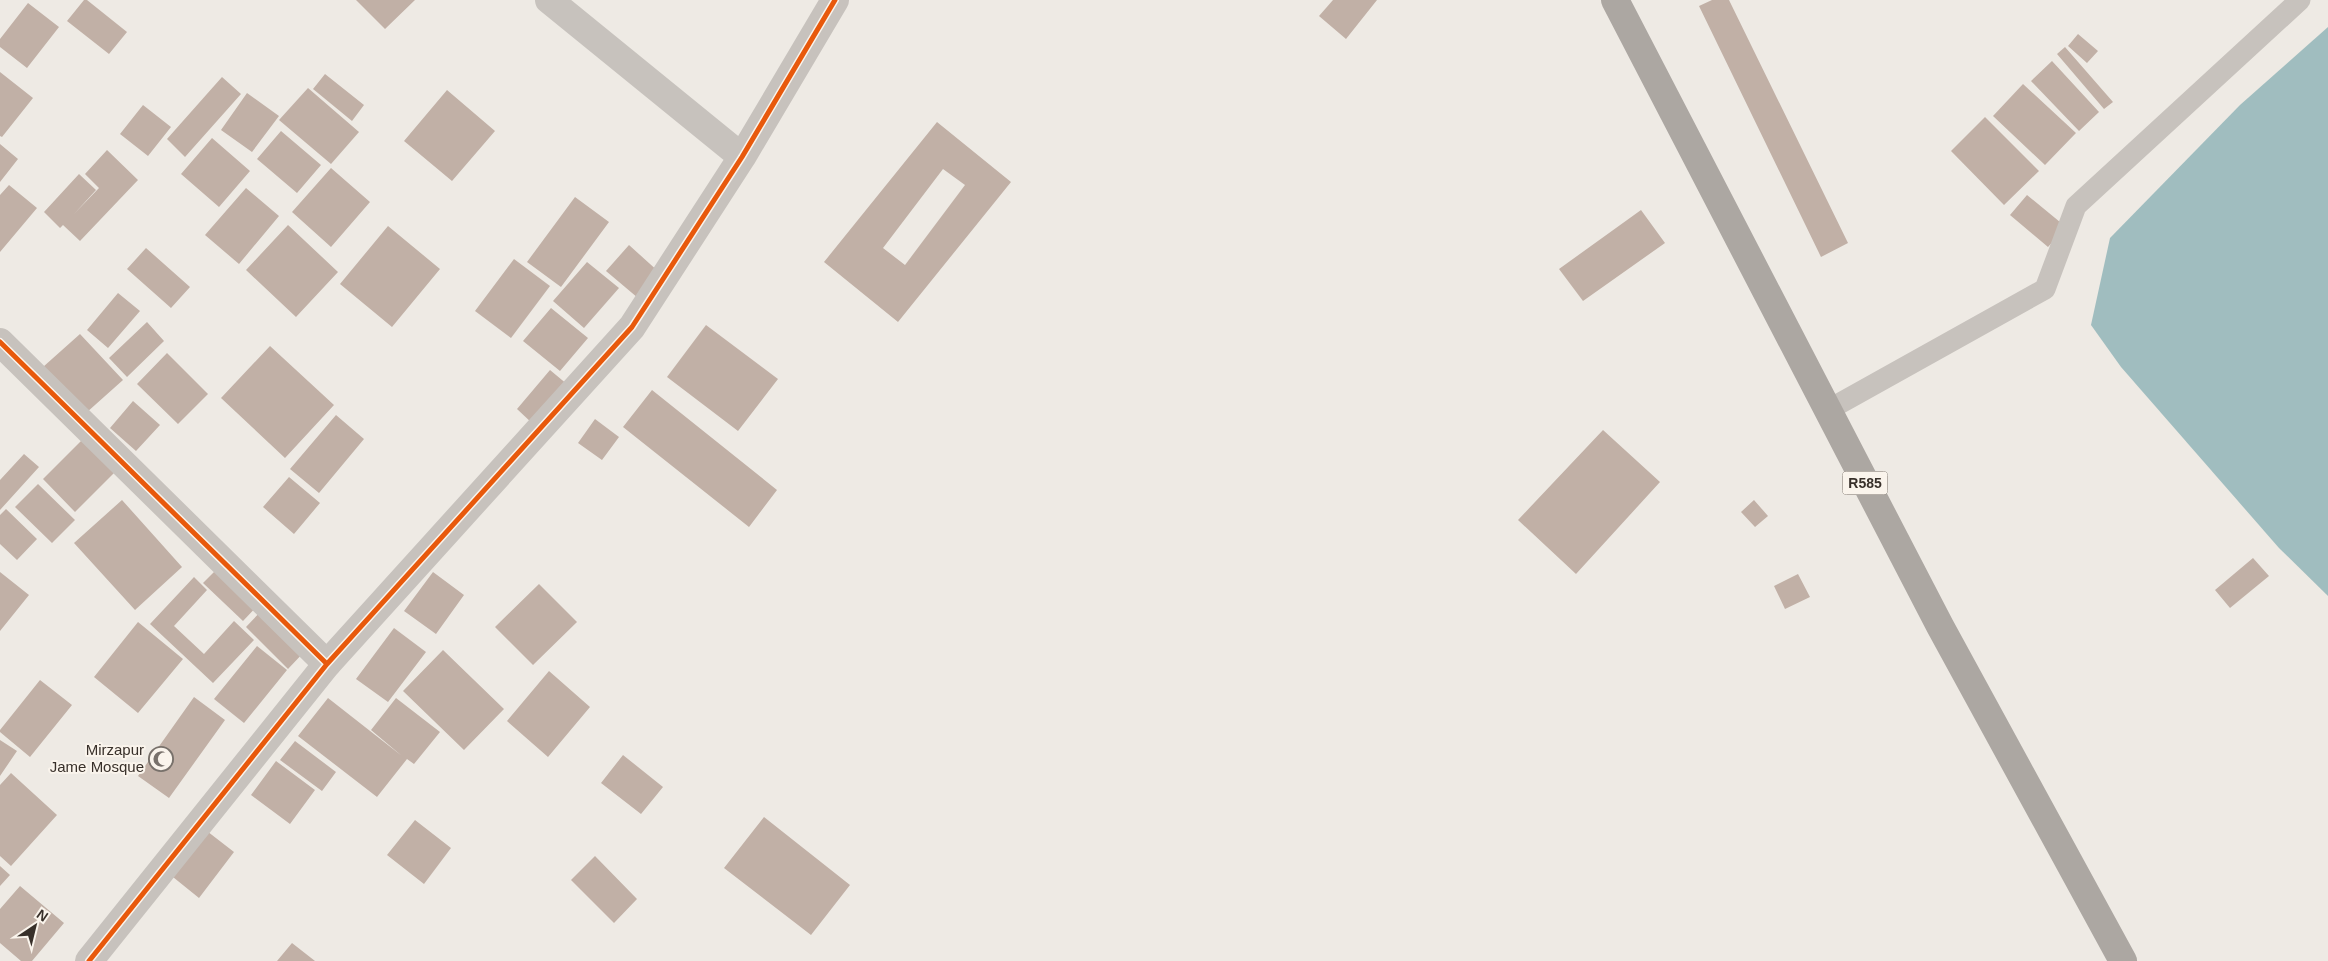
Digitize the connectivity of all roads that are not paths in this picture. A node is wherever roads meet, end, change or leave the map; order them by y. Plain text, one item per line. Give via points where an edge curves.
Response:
1 (549, 0) edge
2 (834, 0) edge
3 (1615, 0) edge
4 (2300, 0) edge
5 (742, 157) junction
6 (0, 342) edge
7 (1828, 410) junction
8 (327, 664) junction
9 (88, 961) edge
10 (2123, 961) edge

1 - 5 street
2 - 5 street
3 - 7 main road, R585
4 - 7 lane via 2076,206 2045,289
5 - 8 street via 632,327
6 - 8 street
7 - 10 main road, R585 via 1940,626
8 - 9 street

